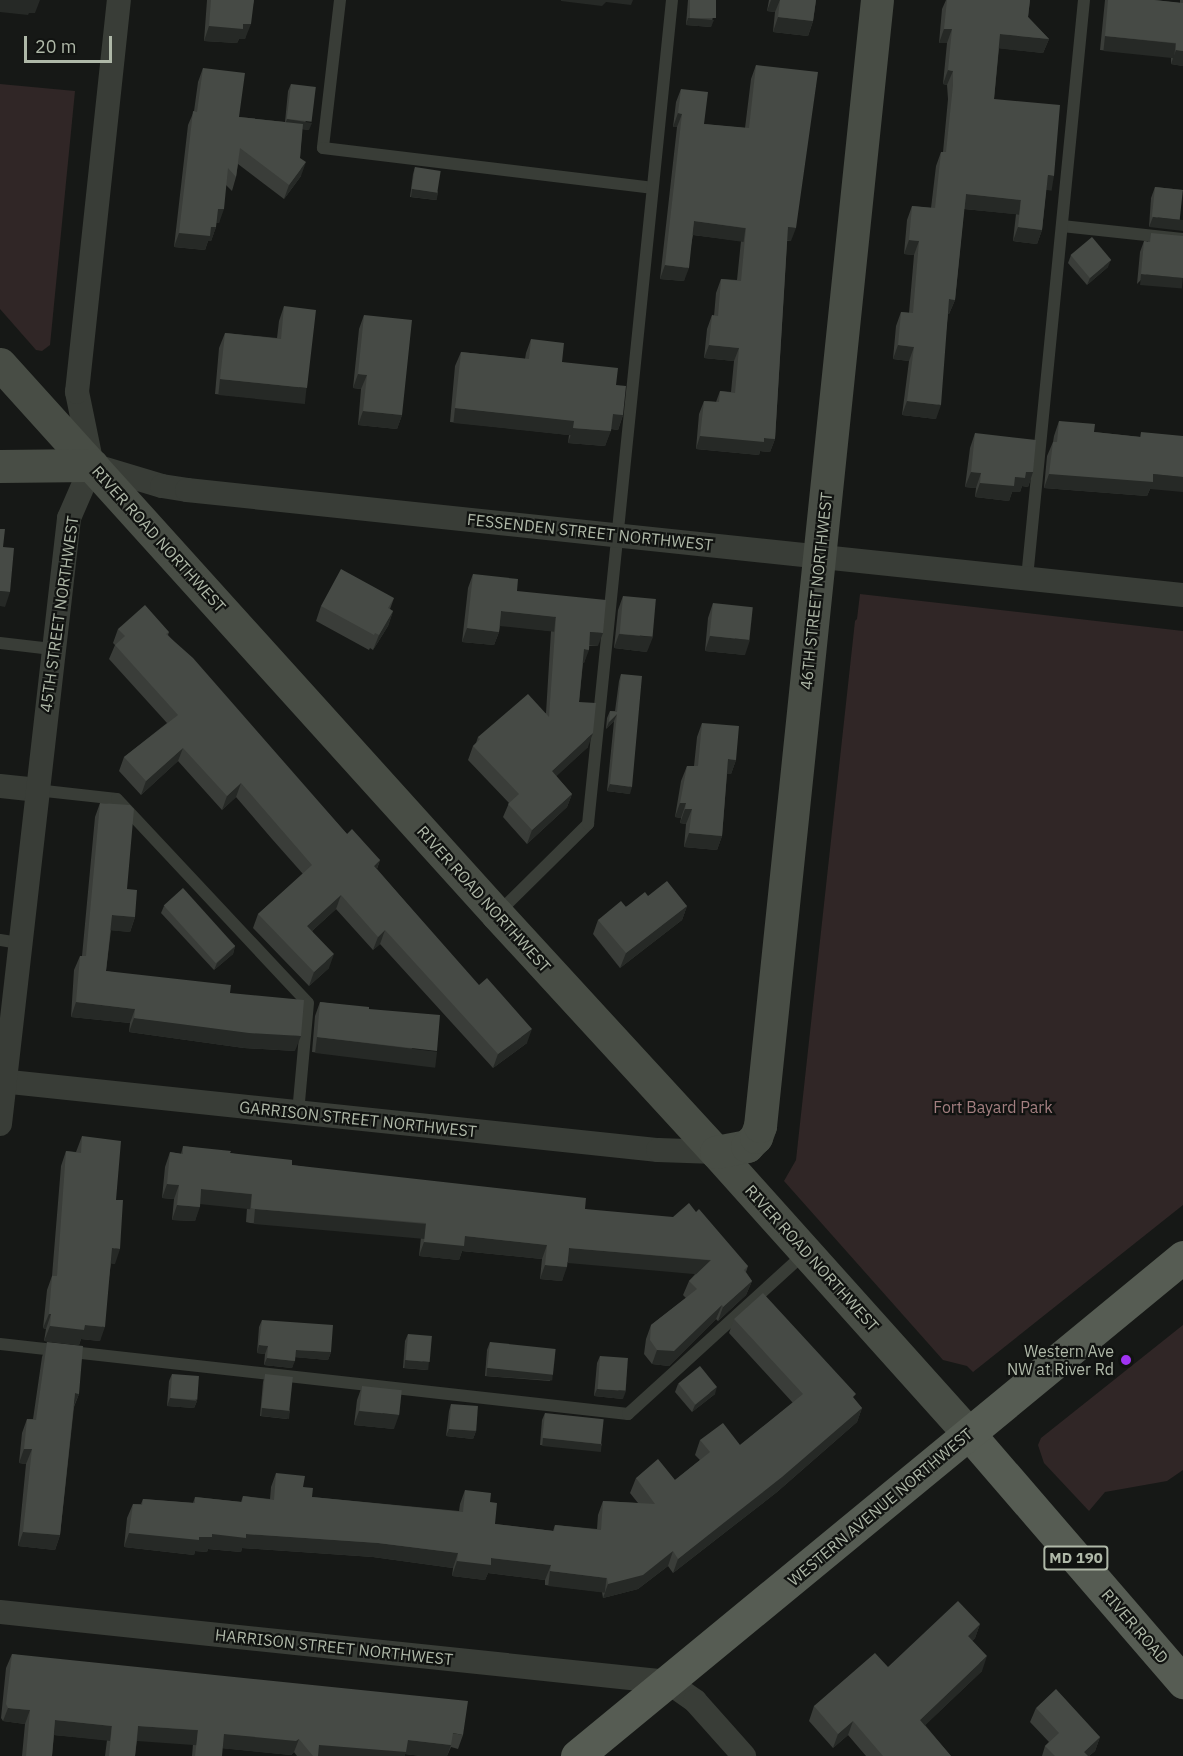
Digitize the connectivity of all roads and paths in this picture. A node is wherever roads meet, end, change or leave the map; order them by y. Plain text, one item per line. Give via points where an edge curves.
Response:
1 (119, 0) edge
2 (340, 0) edge
3 (672, 0) edge
4 (877, 0) edge
5 (1084, 0) edge
6 (652, 188) junction
7 (1062, 226) junction
8 (1183, 239) edge
9 (0, 364) edge
10 (92, 465) junction
11 (0, 466) edge
12 (616, 535) junction
13 (820, 556) junction
14 (1027, 578) junction
15 (1183, 595) edge
16 (0, 643) edge
17 (52, 649) junction
18 (0, 786) edge
19 (36, 790) junction
20 (497, 914) junction
21 (10, 942) edge
22 (2, 1081) edge
23 (298, 1112) junction
24 (0, 1124) edge
25 (716, 1152) junction
26 (806, 1252) junction
27 (1183, 1257) edge
28 (0, 1344) edge
29 (969, 1434) junction
30 (0, 1612) edge
31 (668, 1682) junction
32 (1183, 1682) edge
33 (577, 1756) edge
34 (744, 1756) edge

1 - 10 street via 77,392
2 - 6 lane via 323,148
3 - 6 lane
4 - 13 main road, 46TH STREET NORTHWEST
5 - 7 lane
6 - 12 lane
7 - 8 lane
7 - 14 lane
9 - 10 main road, RIVER ROAD NORTHWEST
10 - 11 main road, FESSENDEN STREET NORTHWEST
10 - 12 street, FESSENDEN STREET NORTHWEST via 187,490
10 - 17 street, 45TH STREET NORTHWEST via 69,518
10 - 20 main road, RIVER ROAD NORTHWEST
12 - 13 street, FESSENDEN STREET NORTHWEST
12 - 20 lane via 588,824
13 - 14 street, FESSENDEN STREET NORTHWEST
13 - 25 main road, 46TH STREET NORTHWEST via 760,1126 747,1146
14 - 15 street, FESSENDEN STREET NORTHWEST
16 - 17 lane
17 - 19 street, 45TH STREET NORTHWEST
18 - 19 street
19 - 21 street, 45TH STREET NORTHWEST
19 - 23 lane via 117,799 308,1004
20 - 25 main road, RIVER ROAD NORTHWEST
21 - 22 street, 45TH STREET NORTHWEST
22 - 23 street, GARRISON STREET NORTHWEST
22 - 24 street, 45TH STREET NORTHWEST
23 - 25 street, GARRISON STREET NORTHWEST via 658,1150
25 - 26 main road, RIVER ROAD NORTHWEST
26 - 28 lane via 628,1414
26 - 29 main road, RIVER ROAD NORTHWEST
27 - 29 main road, WESTERN AVENUE NORTHWEST
29 - 31 main road, WESTERN AVENUE NORTHWEST
29 - 32 main road, RIVER ROAD / MD 190
30 - 31 street, HARRISON STREET NORTHWEST
31 - 33 main road, WESTERN AVENUE NORTHWEST
31 - 34 street via 695,1701

